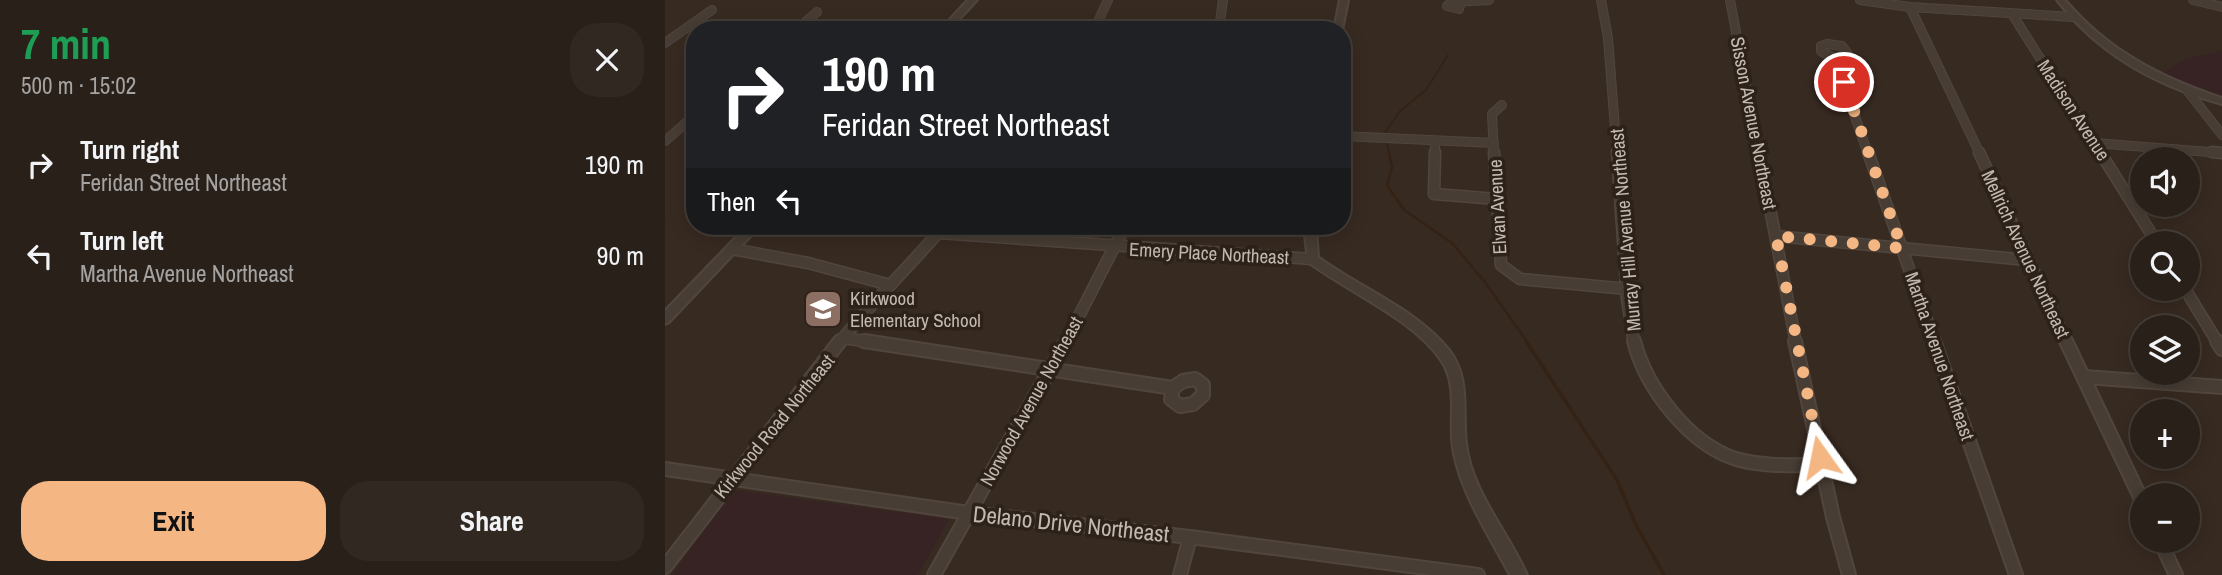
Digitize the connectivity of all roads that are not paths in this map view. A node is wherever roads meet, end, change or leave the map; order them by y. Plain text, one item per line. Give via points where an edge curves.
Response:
1 (973, 0) edge
2 (1108, 0) edge
3 (1223, 0) edge
4 (1344, 0) edge
5 (1489, 0) edge
6 (1601, 0) edge
7 (1730, 0) edge
8 (1860, 0) edge
9 (1943, 0) edge
10 (2061, 0) edge
11 (2193, 0) edge
12 (1448, 4) edge
13 (1910, 7) junction
14 (2222, 7) edge
15 (1948, 9) junction
16 (712, 10) dead end
17 (817, 12) dead end
18 (2012, 13) junction
19 (1442, 18) dead end
20 (2074, 18) junction
21 (696, 21) edge
22 (806, 21) edge
23 (953, 21) edge
24 (1098, 21) edge
25 (1220, 21) edge
26 (1340, 21) edge
27 (686, 28) edge
28 (665, 43) edge
29 (1835, 58) dead end
30 (2186, 90) junction
31 (2222, 102) edge
32 (1502, 105) dead end
33 (686, 123) edge
34 (2222, 135) edge
35 (1351, 136) edge
36 (665, 141) edge
37 (1435, 141) junction
38 (1494, 143) junction
39 (2095, 143) junction
40 (2222, 153) edge
41 (1497, 199) junction
42 (2150, 231) edge
43 (745, 235) edge
44 (936, 235) edge
45 (999, 235) edge
46 (1120, 235) edge
47 (1311, 235) edge
48 (1776, 236) junction
49 (1114, 247) junction
50 (732, 248) junction
51 (1902, 248) junction
52 (1312, 259) junction
53 (2027, 260) junction
54 (890, 285) junction
55 (1627, 289) junction
56 (2192, 301) edge
57 (672, 304) edge
58 (665, 319) edge
59 (844, 338) junction
60 (2222, 349) edge
61 (1051, 370) junction
62 (2085, 377) junction
63 (2222, 387) edge
64 (1173, 388) dead end
65 (1822, 465) junction
66 (665, 469) edge
67 (731, 478) junction
68 (2134, 483) edge
69 (969, 513) junction
70 (1190, 537) junction
71 (2166, 553) edge
72 (665, 567) edge
73 (2174, 569) edge
74 (1404, 570) edge
75 (934, 575) edge
76 (1180, 575) edge
77 (1478, 575) edge
78 (1519, 575) edge
79 (1849, 575) edge
80 (2016, 575) edge

1 - 23 street
2 - 24 street
3 - 25 street
4 - 26 street
5 - 12 street
6 - 55 street, Murray Hill Avenue Northeast via 1608,38
7 - 48 street, Sisson Avenue Northeast
8 - 13 street
9 - 15 street
10 - 20 street
11 - 14 street
12 - 19 street
13 - 15 street
13 - 53 street, Mellrich Avenue Northeast
15 - 18 street
16 - 21 street
17 - 22 street
18 - 20 street
18 - 39 street, Madison Avenue
20 - 30 street via 2116,55
27 - 28 street
29 - 51 street, Martha Avenue Northeast
30 - 31 street
30 - 34 street
32 - 38 street, Elvan Avenue via 1492,114
33 - 36 street
35 - 37 street
37 - 38 street
37 - 41 street via 1434,194
38 - 41 street, Elvan Avenue
39 - 40 street
39 - 42 street, Madison Avenue
41 - 55 street, Elvan Avenue via 1501,265 1513,277
43 - 50 street
44 - 54 street, Kirkwood Road Northeast
45 - 49 street, Emery Place Northeast
46 - 49 street, Norwood Avenue Northeast
47 - 52 street
48 - 51 street
48 - 65 street, Sisson Avenue Northeast
49 - 52 street, Emery Place Northeast
49 - 61 street, Norwood Avenue Northeast
50 - 54 street
50 - 57 street
51 - 53 street
51 - 80 street, Martha Avenue Northeast
52 - 78 street via 1406,322 1445,356 1459,391 1458,439 1465,467
53 - 62 street, Mellrich Avenue Northeast
54 - 59 street, Kirkwood Road Northeast
55 - 65 street, Murray Hill Avenue Northeast via 1641,362 1673,410 1702,441 1729,457 1765,464
56 - 60 street
57 - 58 street
59 - 61 street
59 - 67 street, Kirkwood Road Northeast
61 - 64 street via 1090,372
61 - 69 street, Norwood Avenue Northeast
62 - 63 street
62 - 68 street, Mellrich Avenue Northeast
65 - 79 street, Sisson Avenue Northeast
66 - 67 street, Delano Drive Northeast
67 - 69 street, Delano Drive Northeast
67 - 72 street, Kirkwood Road Northeast
69 - 70 street, Delano Drive Northeast
69 - 75 street, Norwood Avenue Northeast
70 - 74 street, Delano Drive Northeast
70 - 76 street
71 - 73 street
74 - 77 street, Delano Drive Northeast

